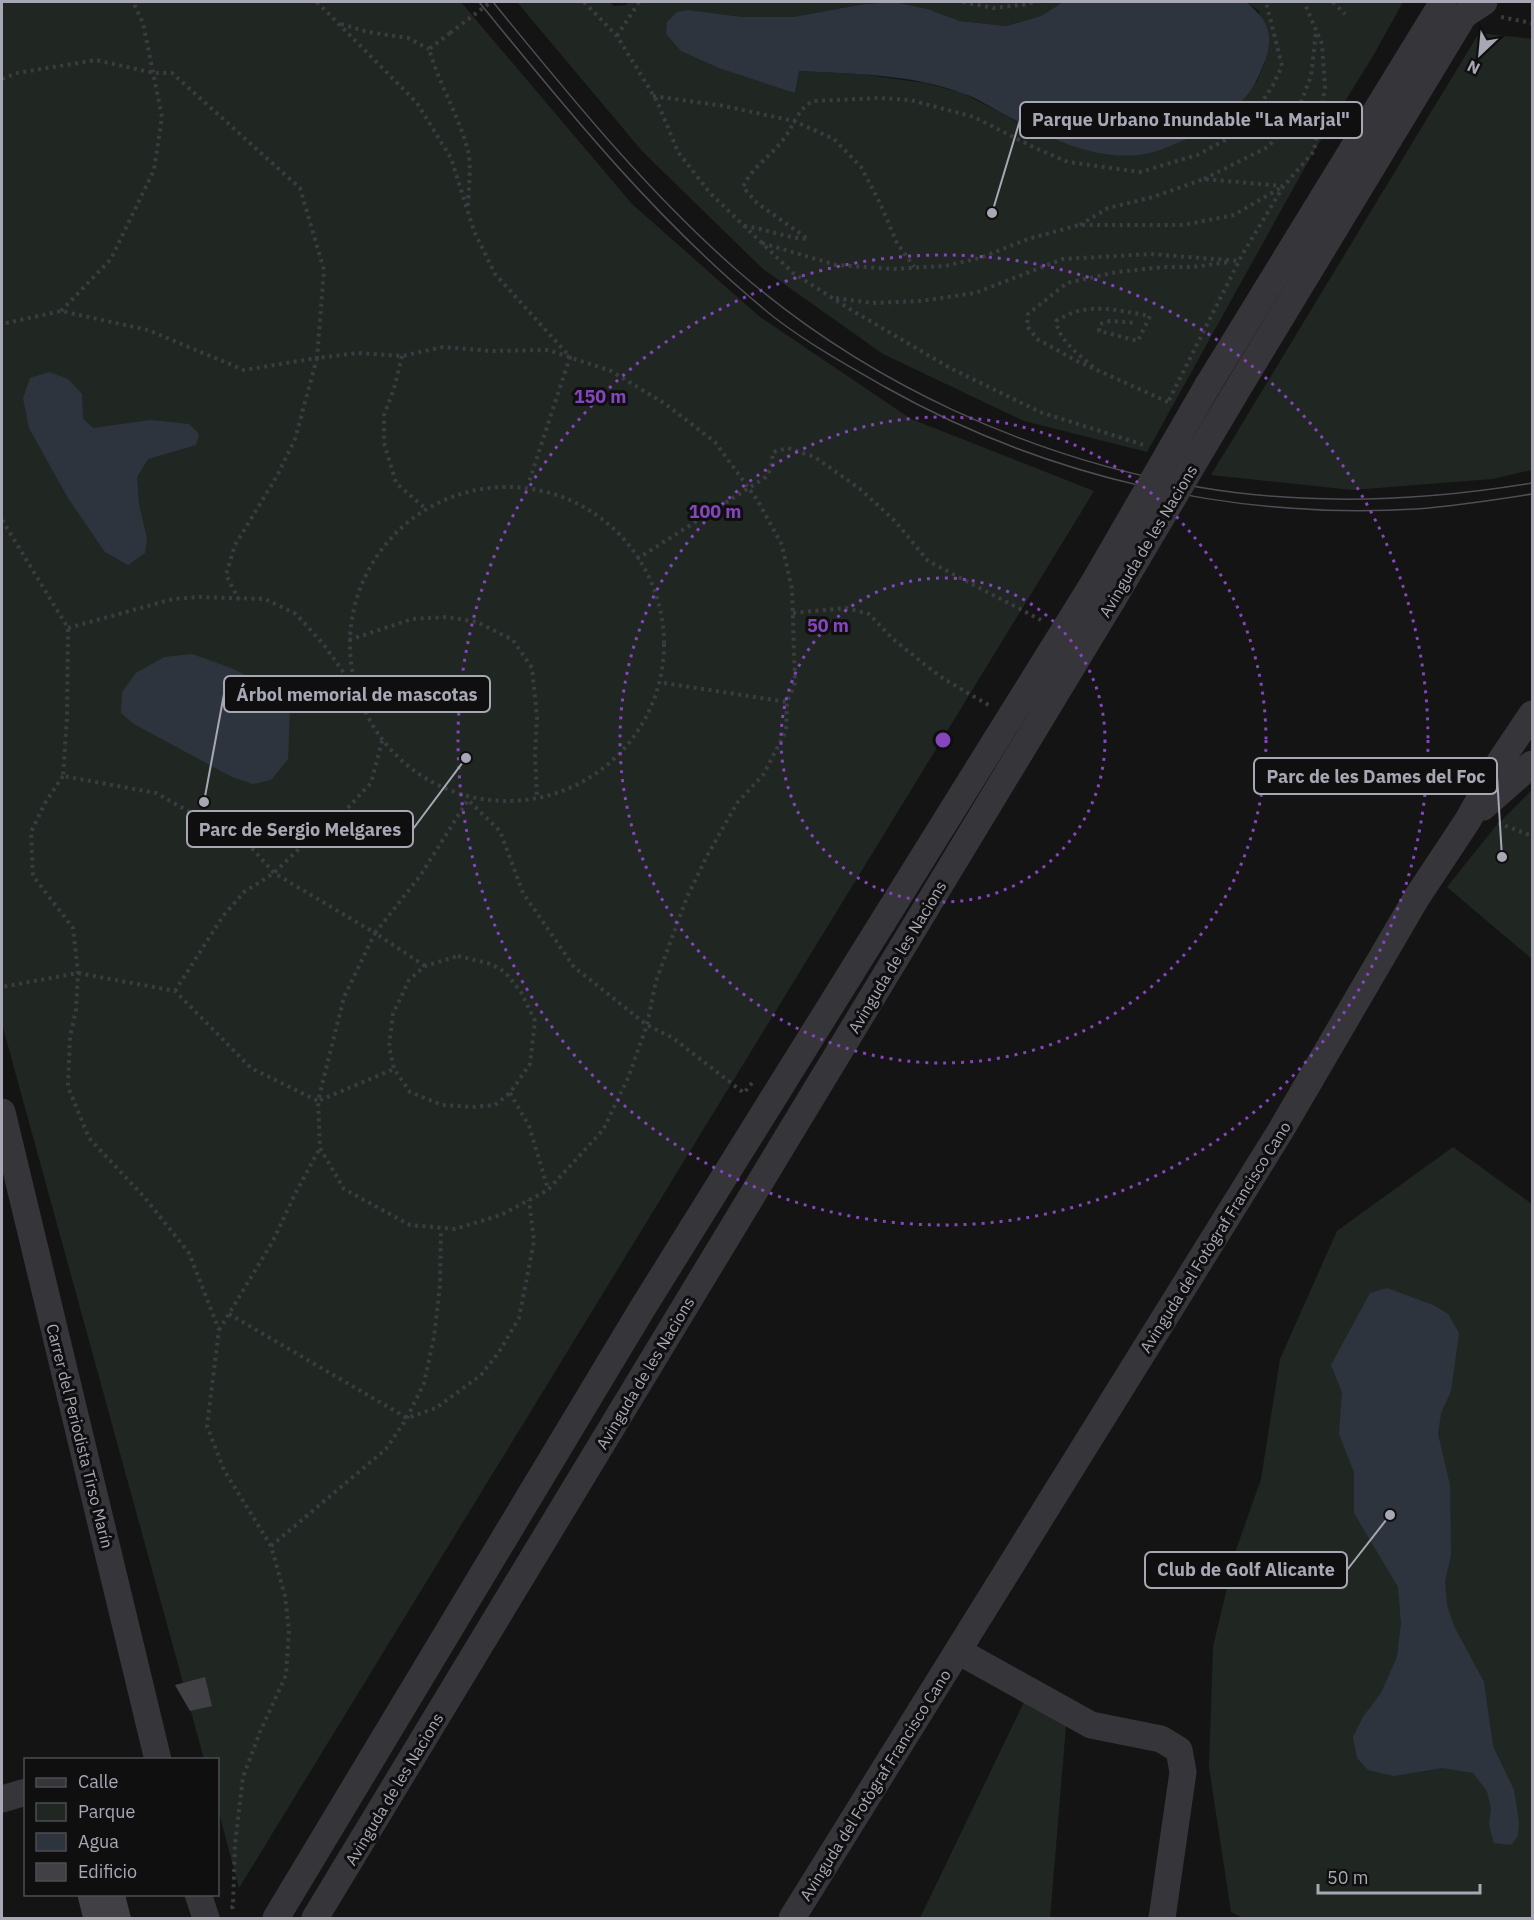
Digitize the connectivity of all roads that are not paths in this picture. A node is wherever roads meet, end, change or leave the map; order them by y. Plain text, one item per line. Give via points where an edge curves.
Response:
1 (1443, 2) edge
2 (1484, 2) edge
3 (1103, 591) junction
4 (1533, 714) edge
5 (1533, 764) edge
6 (1480, 820) junction
7 (2, 1112) edge
8 (958, 1651) junction
9 (152, 1758) edge
10 (24, 1793) edge
11 (2, 1799) edge
12 (199, 1896) edge
13 (206, 1918) edge
14 (276, 1918) edge
15 (315, 1918) edge
16 (792, 1918) edge
17 (1162, 1918) edge

1 - 3 street, Avinguda de les Nacions, bridge via 1208,385
2 - 3 street, Avinguda de les Nacions, bridge via 1464,15 1234,395
3 - 14 street, Avinguda de les Nacions via 642,1309
3 - 15 street, Avinguda de les Nacions
4 - 6 street, Avinguda del Fotògraf Francisco Cano via 1501,759
5 - 6 street, Avinguda del Fotògraf Francisco Cano
6 - 8 street, Avinguda del Fotògraf Francisco Cano via 1417,897 1281,1130
7 - 9 street, Carrer del Periodista Tirso Marín
8 - 16 street, Avinguda del Fotògraf Francisco Cano
8 - 17 street, Avinguda del Fotògraf Francisco Cano via 1091,1725 1161,1739 1179,1750 1183,1772
10 - 11 street
12 - 13 street

